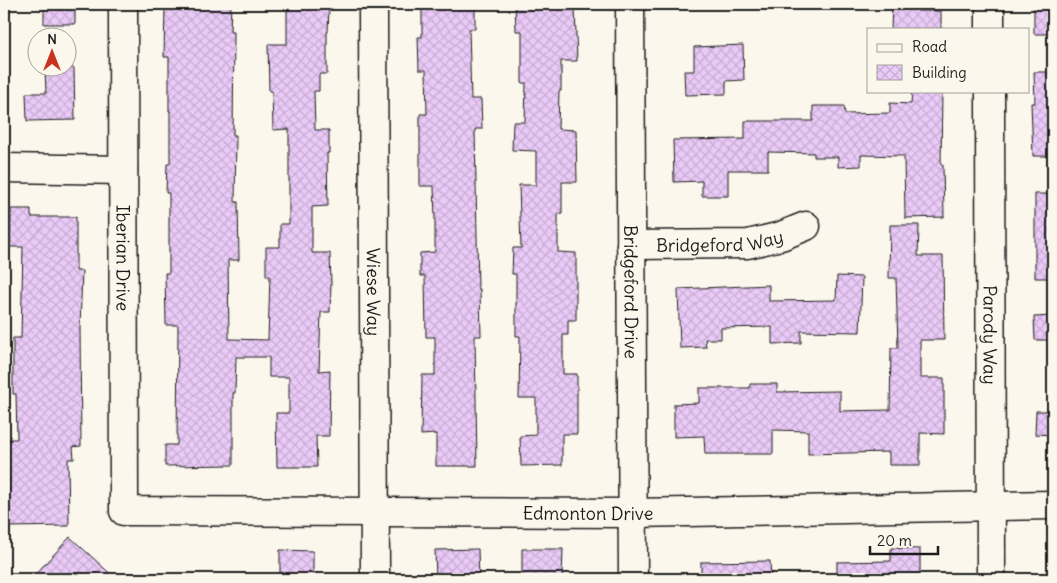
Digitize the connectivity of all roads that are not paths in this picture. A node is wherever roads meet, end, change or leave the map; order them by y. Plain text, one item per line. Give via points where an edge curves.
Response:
1 (123, 4) edge
2 (373, 4) edge
3 (630, 4) edge
4 (990, 4) edge
5 (990, 28) edge
6 (990, 92) edge
7 (4, 168) edge
8 (123, 170) junction
9 (806, 226) dead end
10 (632, 245) junction
11 (991, 505) junction
12 (1053, 505) edge
13 (124, 511) joint
14 (374, 512) junction
15 (633, 513) junction
16 (375, 579) edge
17 (633, 579) edge
18 (991, 579) edge

1 - 8 street, Iberian Drive
2 - 14 street, Wiese Way
3 - 10 street, Bridgeford Drive
4 - 5 street
6 - 11 street, Parody Way
7 - 8 street
8 - 13 street, Iberian Drive
9 - 10 street, Bridgeford Way via 748,244
10 - 15 street, Bridgeford Drive
11 - 12 street, Edmonton Drive
11 - 15 street, Edmonton Drive
11 - 18 street, Parody Way
13 - 14 street, Edmonton Drive
14 - 15 street, Edmonton Drive
14 - 16 street, Wiese Way
15 - 17 street, Bridgeford Drive

